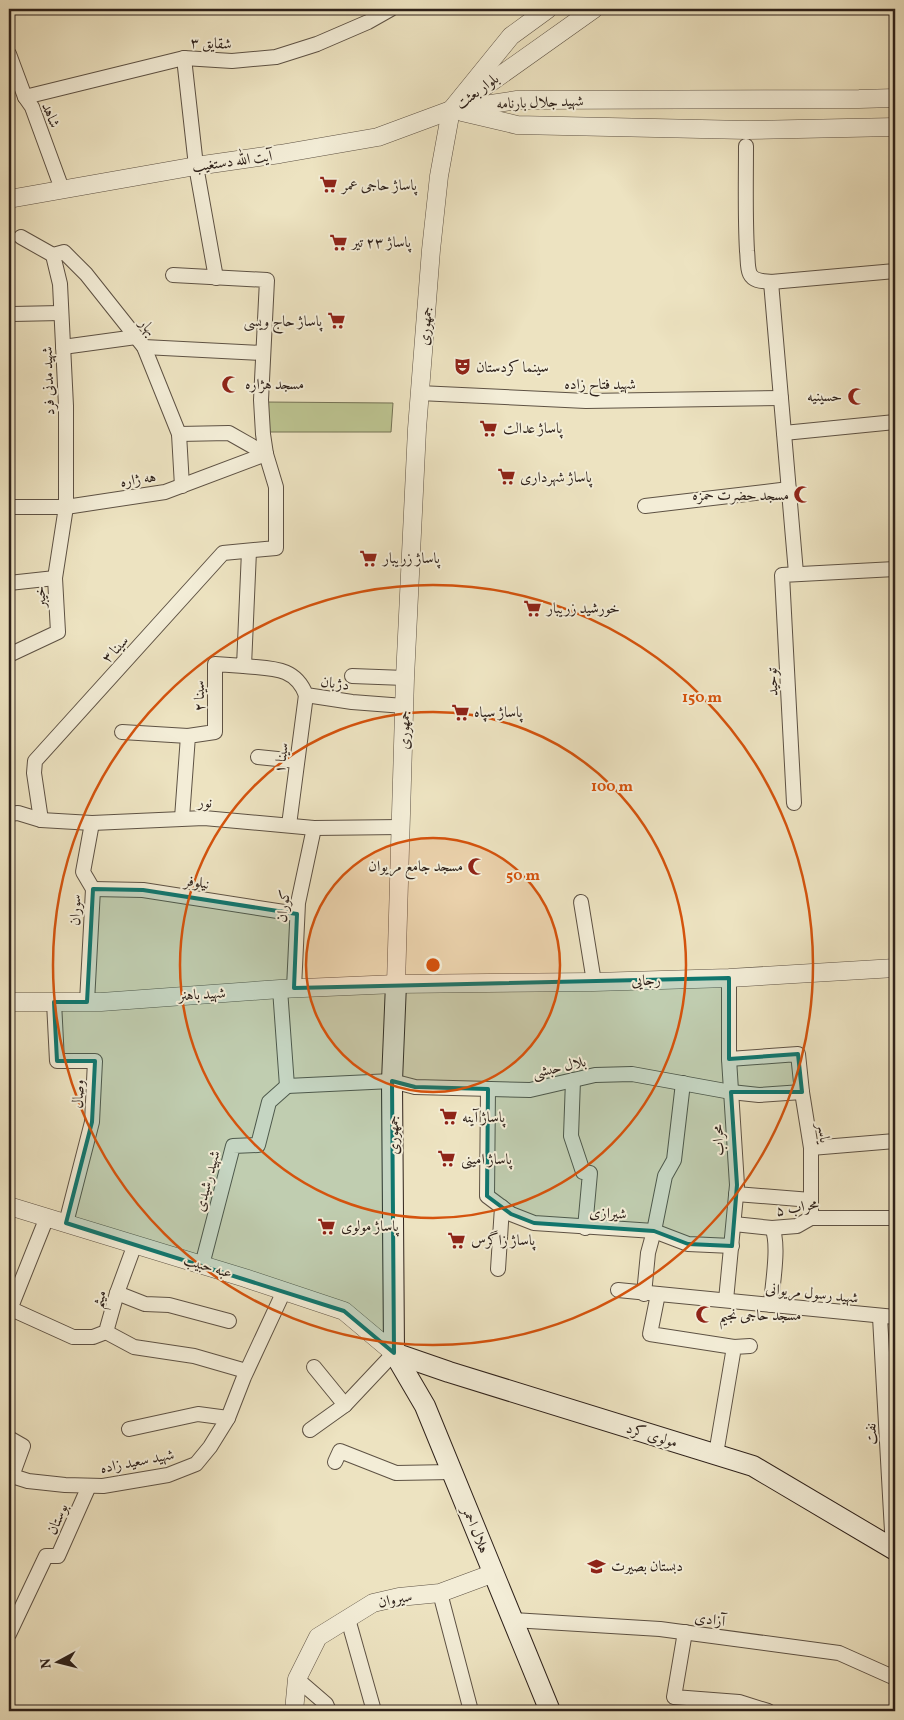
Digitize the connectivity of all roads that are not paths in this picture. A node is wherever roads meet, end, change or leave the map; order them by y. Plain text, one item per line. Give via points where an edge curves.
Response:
1 (391, 9) edge
2 (548, 9) edge
3 (594, 9) edge
4 (9, 54) edge
5 (184, 58) junction
6 (25, 97) junction
7 (895, 98) edge
8 (451, 110) junction
9 (895, 127) edge
10 (746, 146) dead end
11 (196, 166) junction
12 (62, 189) junction
13 (9, 199) edge
14 (22, 237) dead end
15 (53, 255) junction
16 (895, 271) edge
17 (172, 275) dead end
18 (216, 278) junction
19 (771, 282) junction
20 (61, 313) junction
21 (12, 314) dead end
22 (140, 342) junction
23 (63, 347) junction
24 (263, 353) junction
25 (419, 393) junction
26 (781, 398) junction
27 (895, 422) edge
28 (784, 433) junction
29 (179, 434) junction
30 (266, 454) junction
31 (182, 486) junction
32 (789, 489) junction
33 (644, 506) dead end
34 (66, 507) junction
35 (9, 508) edge
36 (250, 551) junction
37 (895, 569) edge
38 (796, 573) junction
39 (54, 578) junction
40 (9, 583) edge
41 (9, 655) edge
42 (244, 666) junction
43 (352, 676) dead end
44 (405, 678) junction
45 (306, 695) junction
46 (404, 706) junction
47 (122, 732) dead end
48 (188, 736) junction
49 (258, 757) dead end
50 (296, 761) junction
51 (794, 803) dead end
52 (9, 814) edge
53 (182, 818) junction
54 (41, 820) junction
55 (92, 823) junction
56 (288, 825) junction
57 (401, 827) junction
58 (314, 828) junction
59 (93, 889) junction
60 (581, 902) dead end
61 (296, 914) junction
62 (895, 968) edge
63 (729, 978) junction
64 (594, 982) junction
65 (396, 984) junction
66 (287, 988) junction
67 (9, 1002) edge
68 (54, 1002) junction
69 (87, 1002) junction
70 (729, 1059) junction
71 (573, 1080) junction
72 (392, 1081) junction
73 (683, 1083) junction
74 (288, 1086) junction
75 (488, 1089) junction
76 (731, 1092) junction
77 (802, 1092) junction
78 (895, 1141) edge
79 (810, 1148) junction
80 (736, 1194) junction
81 (811, 1200) junction
82 (9, 1206) edge
83 (502, 1207) junction
84 (47, 1217) junction
85 (812, 1218) junction
86 (895, 1218) edge
87 (66, 1223) junction
88 (734, 1224) junction
89 (585, 1228) junction
90 (772, 1228) junction
91 (654, 1231) junction
92 (135, 1244) junction
93 (732, 1246) junction
94 (202, 1265) junction
95 (498, 1269) dead end
96 (618, 1290) dead end
97 (284, 1291) junction
98 (117, 1293) junction
99 (644, 1294) junction
100 (658, 1294) junction
101 (726, 1300) junction
102 (771, 1305) junction
103 (9, 1310) edge
104 (880, 1316) junction
105 (895, 1317) edge
106 (229, 1321) dead end
107 (106, 1332) junction
108 (750, 1346) dead end
109 (734, 1347) junction
110 (394, 1353) junction
111 (314, 1367) dead end
112 (246, 1371) junction
113 (345, 1405) junction
114 (228, 1418) junction
115 (129, 1429) dead end
116 (310, 1430) dead end
117 (9, 1438) edge
118 (716, 1454) junction
119 (335, 1462) dead end
120 (452, 1472) junction
121 (10, 1476) edge
122 (89, 1486) junction
123 (894, 1550) edge
124 (494, 1574) junction
125 (440, 1593) junction
126 (348, 1619) junction
127 (513, 1620) junction
128 (685, 1632) junction
129 (9, 1634) edge
130 (895, 1678) edge
131 (297, 1679) junction
132 (294, 1711) edge
133 (329, 1711) edge
134 (374, 1711) edge
135 (471, 1711) edge
136 (550, 1711) edge
137 (768, 1711) edge

1 - 5 street, شقایق ۳ via 317,44 276,57 232,61
2 - 8 street, بلوار بعثت via 512,36
3 - 8 street, بلوار بعثت
4 - 6 street, شاهد
5 - 6 street, شقایق ۳
5 - 11 street
6 - 12 street, شاهد via 32,107
7 - 8 street, شهید جلال بارنامه via 517,100
8 - 9 street, شهید جلال بارنامه via 517,125 747,130
8 - 11 street, آیت الله دستغیب via 378,137
8 - 25 street, جمهوری via 435,205
10 - 19 street via 748,267 754,278
11 - 12 street, آیت الله دستغیب
11 - 18 street
12 - 13 street, آیت الله دستغیب
14 - 15 street, بهار
15 - 20 street, شهید مدنی فرد via 60,284
15 - 22 street, بهار via 64,252
16 - 19 street
17 - 18 street
18 - 24 street via 267,280
19 - 26 street
20 - 21 street
20 - 23 street, شهید مدنی فرد
22 - 23 street
22 - 24 street
22 - 29 street, بهار
23 - 34 street, شهید مدنی فرد
24 - 30 street via 262,417
25 - 26 street, شهید فتاح زاده via 586,401
25 - 44 street, جمهوری
26 - 28 street
27 - 28 street
28 - 32 street
29 - 30 street via 229,433
29 - 31 street, بهار
30 - 31 street, هه ژاره
30 - 36 street, سینا ۳ via 276,488 276,548
31 - 34 street, هه ژاره via 165,492
32 - 33 street
32 - 38 street
34 - 35 street, هه ژاره
34 - 39 street, خیبر
36 - 42 street
36 - 54 street, سینا ۳ via 223,553 35,761
37 - 38 street
38 - 51 street, توحید via 782,575
39 - 40 street
39 - 41 street, خیبر via 58,632
42 - 45 street, دژبان via 287,672 297,678
42 - 48 street, سینا ۲ via 216,664 215,732
43 - 44 street
44 - 46 street, جمهوری
45 - 46 street, دژبان
45 - 50 street, سینا ۱
46 - 57 street, جمهوری
47 - 48 street
48 - 53 street
49 - 50 street
50 - 56 street, سینا ۱
52 - 54 street, نور via 18,813
53 - 55 street, نور
53 - 56 street, نور
54 - 55 street, نور
55 - 59 street, سوران via 83,872
56 - 58 street, نور
57 - 58 street, نور
57 - 65 street, جمهوری
58 - 61 street, کوران
59 - 61 street, نیلوفر via 143,890
59 - 69 street, سوران
60 - 64 street
61 - 66 street, کوران
62 - 63 street, رجایی
63 - 64 street, رجایی
63 - 70 street, محراب
64 - 65 street, رجایی
65 - 66 street, شهید باهنر
65 - 72 main road, جمهوری
66 - 69 street, شهید باهنر
66 - 74 street
67 - 68 street, شهید باهنر
68 - 69 street, شهید باهنر
68 - 87 street, وصال via 58,1061 95,1061 92,1122
70 - 76 street, محراب
70 - 77 street, یاسر via 798,1054
71 - 73 street, بلال حبشی via 595,1075 632,1074
71 - 75 street, بلال حبشی via 530,1090
71 - 89 street via 571,1136 583,1172 590,1174
72 - 74 street, بلال حبشی
72 - 75 street, بلال حبشی via 415,1087
72 - 110 main road, جمهوری
73 - 76 street, بلال حبشی
73 - 91 street via 674,1160 665,1176
74 - 94 street, شهید رشیدی via 269,1102 258,1145 232,1146
75 - 83 street, شیرازی via 487,1196
76 - 77 street, بلال حبشی via 759,1095
76 - 80 street, محراب
77 - 79 street, یاسر
78 - 79 street
79 - 81 street, یاسر
80 - 81 street
80 - 88 street, محراب
81 - 85 street, یاسر
82 - 84 street, عبه حبیب
83 - 89 street, شیرازی via 534,1223
83 - 95 street
84 - 87 street, عبه حبیب
84 - 103 street
85 - 86 street, محراب ۵
85 - 90 street, محراب ۵ via 797,1226
87 - 92 street, عبه حبیب
88 - 90 street, محراب ۵
88 - 93 street, محراب
89 - 91 street, شیرازی
90 - 102 street via 775,1245
91 - 93 street, شیرازی via 688,1244
91 - 99 street
92 - 94 street, عبه حبیب
92 - 98 street, میثم
93 - 101 street, محراب
94 - 97 street, عبه حبیب
96 - 99 street, شهید رسول مریوانی
97 - 110 street, عبه حبیب via 344,1311
97 - 112 street, شهید سعید زاده
98 - 106 street via 145,1304 169,1305
98 - 107 street, میثم
99 - 100 street, شهید رسول مریوانی
100 - 101 street, شهید رسول مریوانی
100 - 109 street via 650,1334
101 - 102 street, شهید رسول مریوانی
102 - 104 street, شهید رسول مریوانی
103 - 107 street, میثم via 73,1337
104 - 105 street, شهید رسول مریوانی
104 - 123 street, نفت
107 - 112 street via 134,1347 173,1352
108 - 109 street
109 - 118 street
110 - 113 street
110 - 118 main road, مولوی کرد
110 - 120 main road, هلال احمر via 425,1406
111 - 113 street
112 - 114 street, شهید سعید زاده
113 - 116 street
114 - 115 street via 198,1414
114 - 122 street, شهید سعید زاده via 196,1464 168,1475
117 - 121 street via 23,1446
118 - 123 main road, مولوی کرد via 753,1466
119 - 120 street via 340,1451 396,1473
120 - 124 main road, هلال احمر
121 - 122 street, شهید سعید زاده via 45,1483
122 - 129 street, بوستان via 58,1556 46,1556
124 - 125 street, سیروان
124 - 127 main road, هلال احمر
125 - 126 street, سیروان via 373,1603
125 - 135 street
126 - 131 street, سیروان via 318,1636
126 - 134 street
127 - 128 street, آزادی
127 - 136 main road, هلال احمر
128 - 130 street, آزادی via 839,1653
128 - 137 street via 674,1697 739,1702
131 - 132 street, سیروان
131 - 133 street via 326,1704

